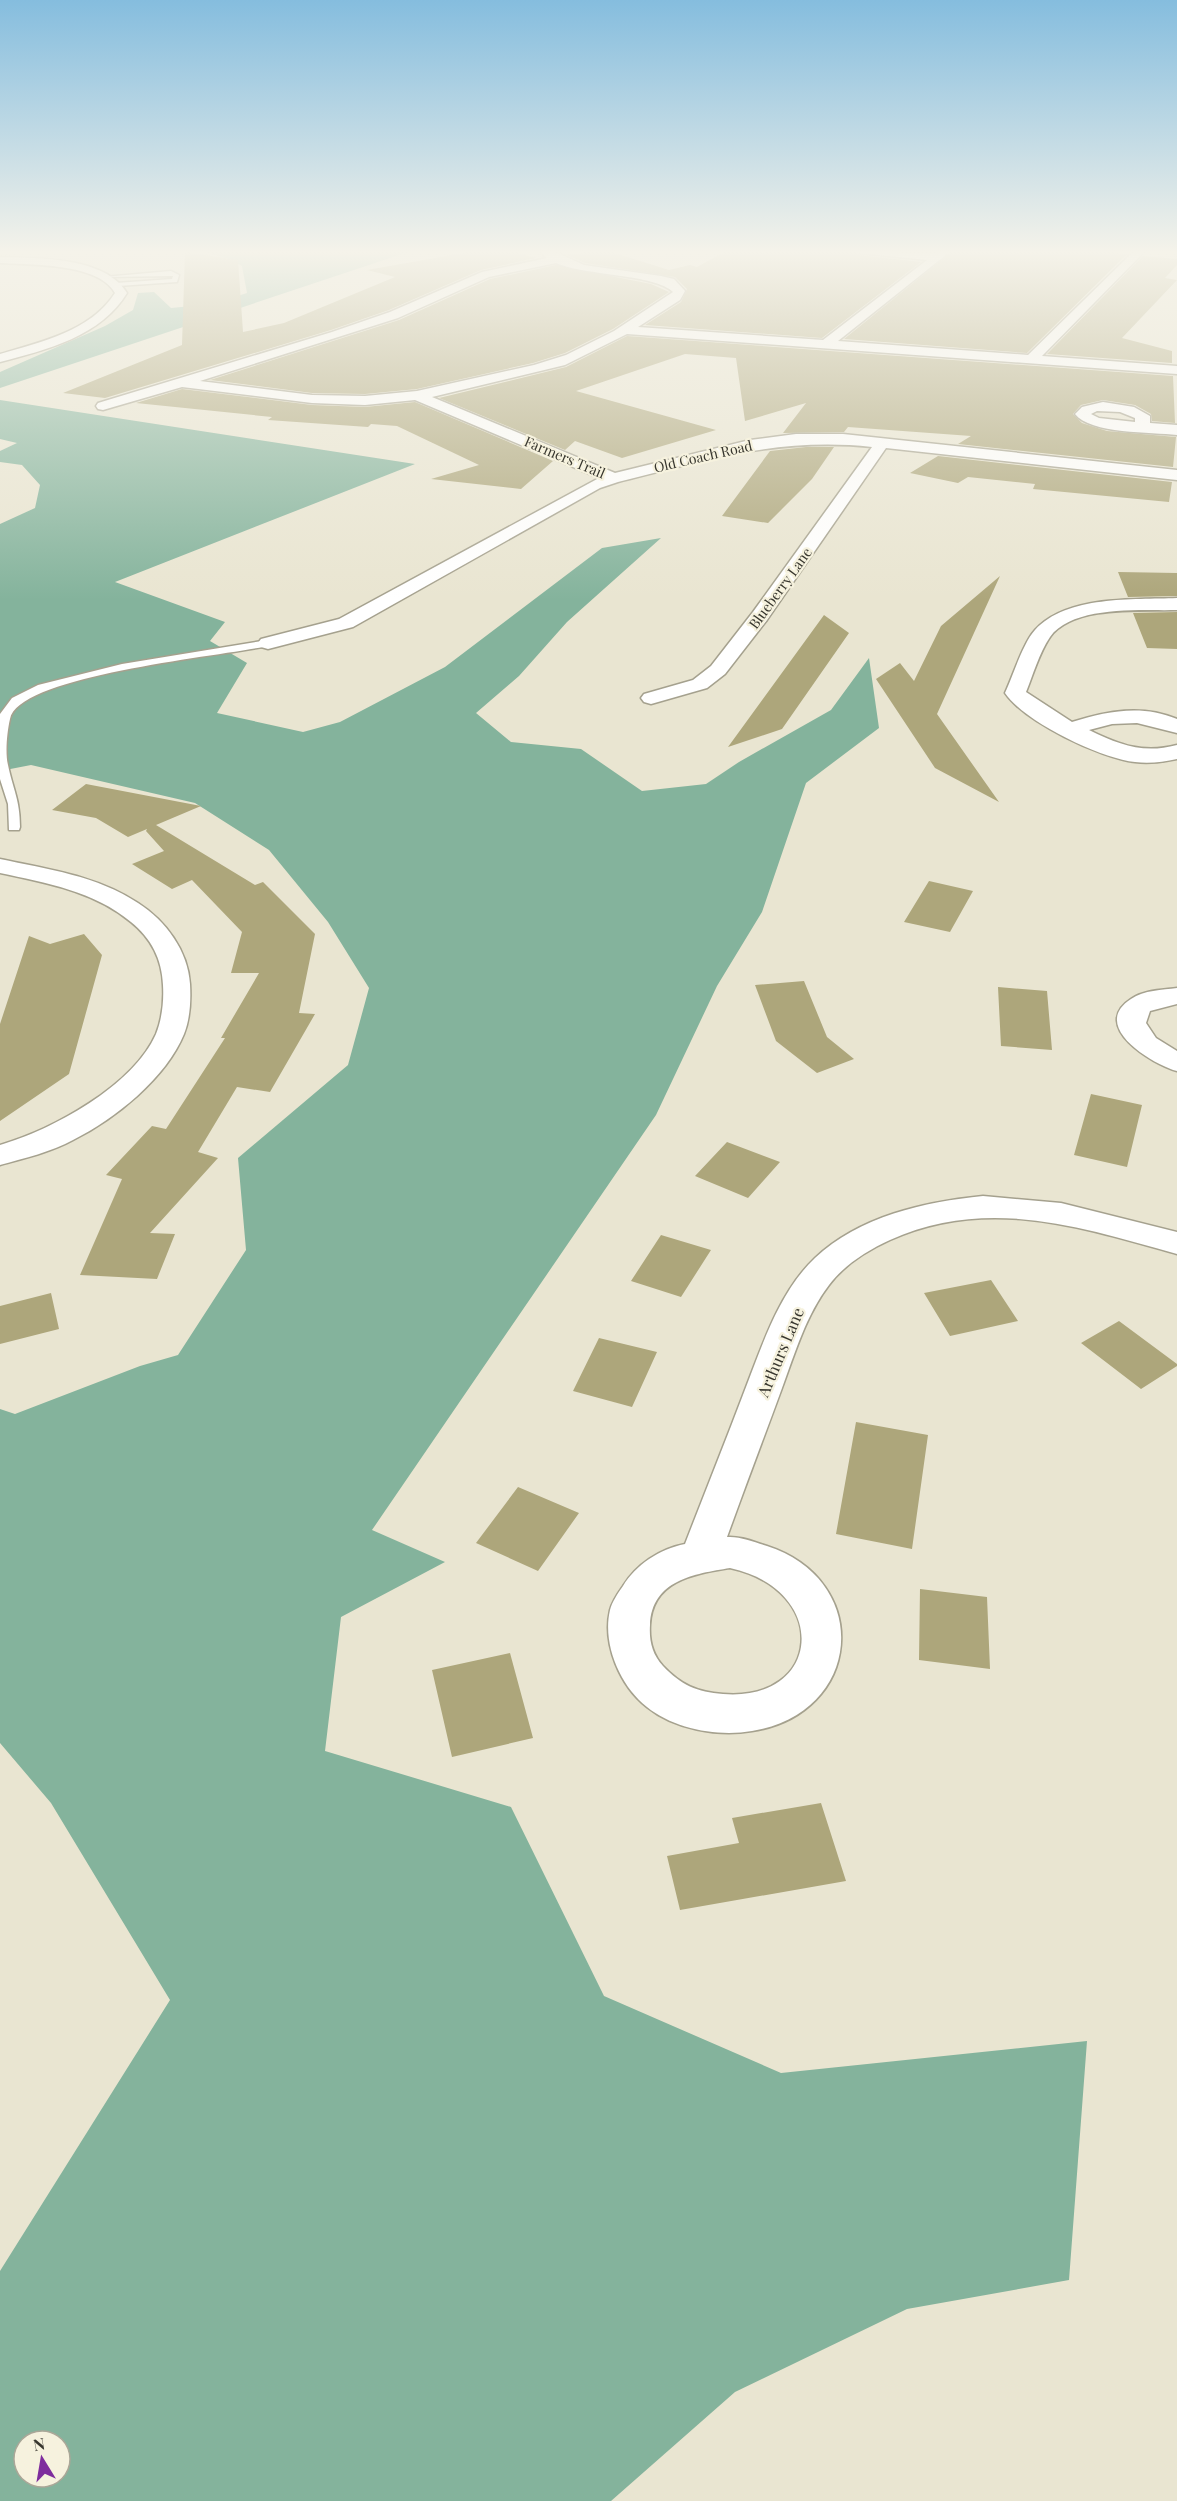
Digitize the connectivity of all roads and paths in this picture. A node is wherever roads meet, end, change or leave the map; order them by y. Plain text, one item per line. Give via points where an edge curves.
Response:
1 (230, 367) edge
2 (538, 367) edge
3 (1123, 367) edge
4 (1177, 370) edge
5 (179, 382) junction
6 (416, 396) junction
7 (103, 406) dead end
8 (1142, 427) dead end
9 (1177, 430) edge
10 (882, 443) junction
11 (1177, 475) edge
12 (614, 478) junction
13 (1177, 604) edge
14 (268, 643) joint
15 (651, 698) dead end
16 (1177, 727) edge
17 (1072, 729) junction
18 (1177, 752) edge
19 (14, 827) dead end
20 (0, 866) edge
21 (1177, 996) edge
22 (1177, 1062) edge
23 (0, 1155) edge
24 (1177, 1243) edge
25 (701, 1553) junction

1 - 5 street
2 - 6 street
3 - 4 street
5 - 6 street via 321,399
5 - 7 street
6 - 12 street, Farmers Trail
8 - 9 street
10 - 11 street, Old Coach Road
10 - 12 street, Old Coach Road via 820,438 777,440
10 - 15 street, Blueberry Lane via 718,670 700,684
12 - 14 street, Old Coach Road via 594,485 346,623
13 - 17 street via 1124,604 1090,609 1064,617 1047,629 1015,693 1026,705
14 - 19 lane via 122,667 42,687 15,700 4,717 1,763 14,804
16 - 17 street via 1129,715
17 - 18 street via 1131,755 1151,757
20 - 23 street via 80,884 129,908 165,942 175,966 177,1007 169,1035 155,1058 116,1095 71,1128
21 - 22 street via 1140,1005 1131,1017 1133,1031 1144,1045
24 - 25 street, Arthurs Lane via 1099,1220 1002,1206 944,1209 894,1223 855,1244 818,1275 793,1314
25 - 25 street via 676,1560 654,1573 638,1591 628,1612 627,1636 633,1659 648,1681 669,1699 696,1711 724,1716 745,1714 784,1702 805,1684 819,1662 824,1637 818,1612 805,1590 784,1571 758,1558

